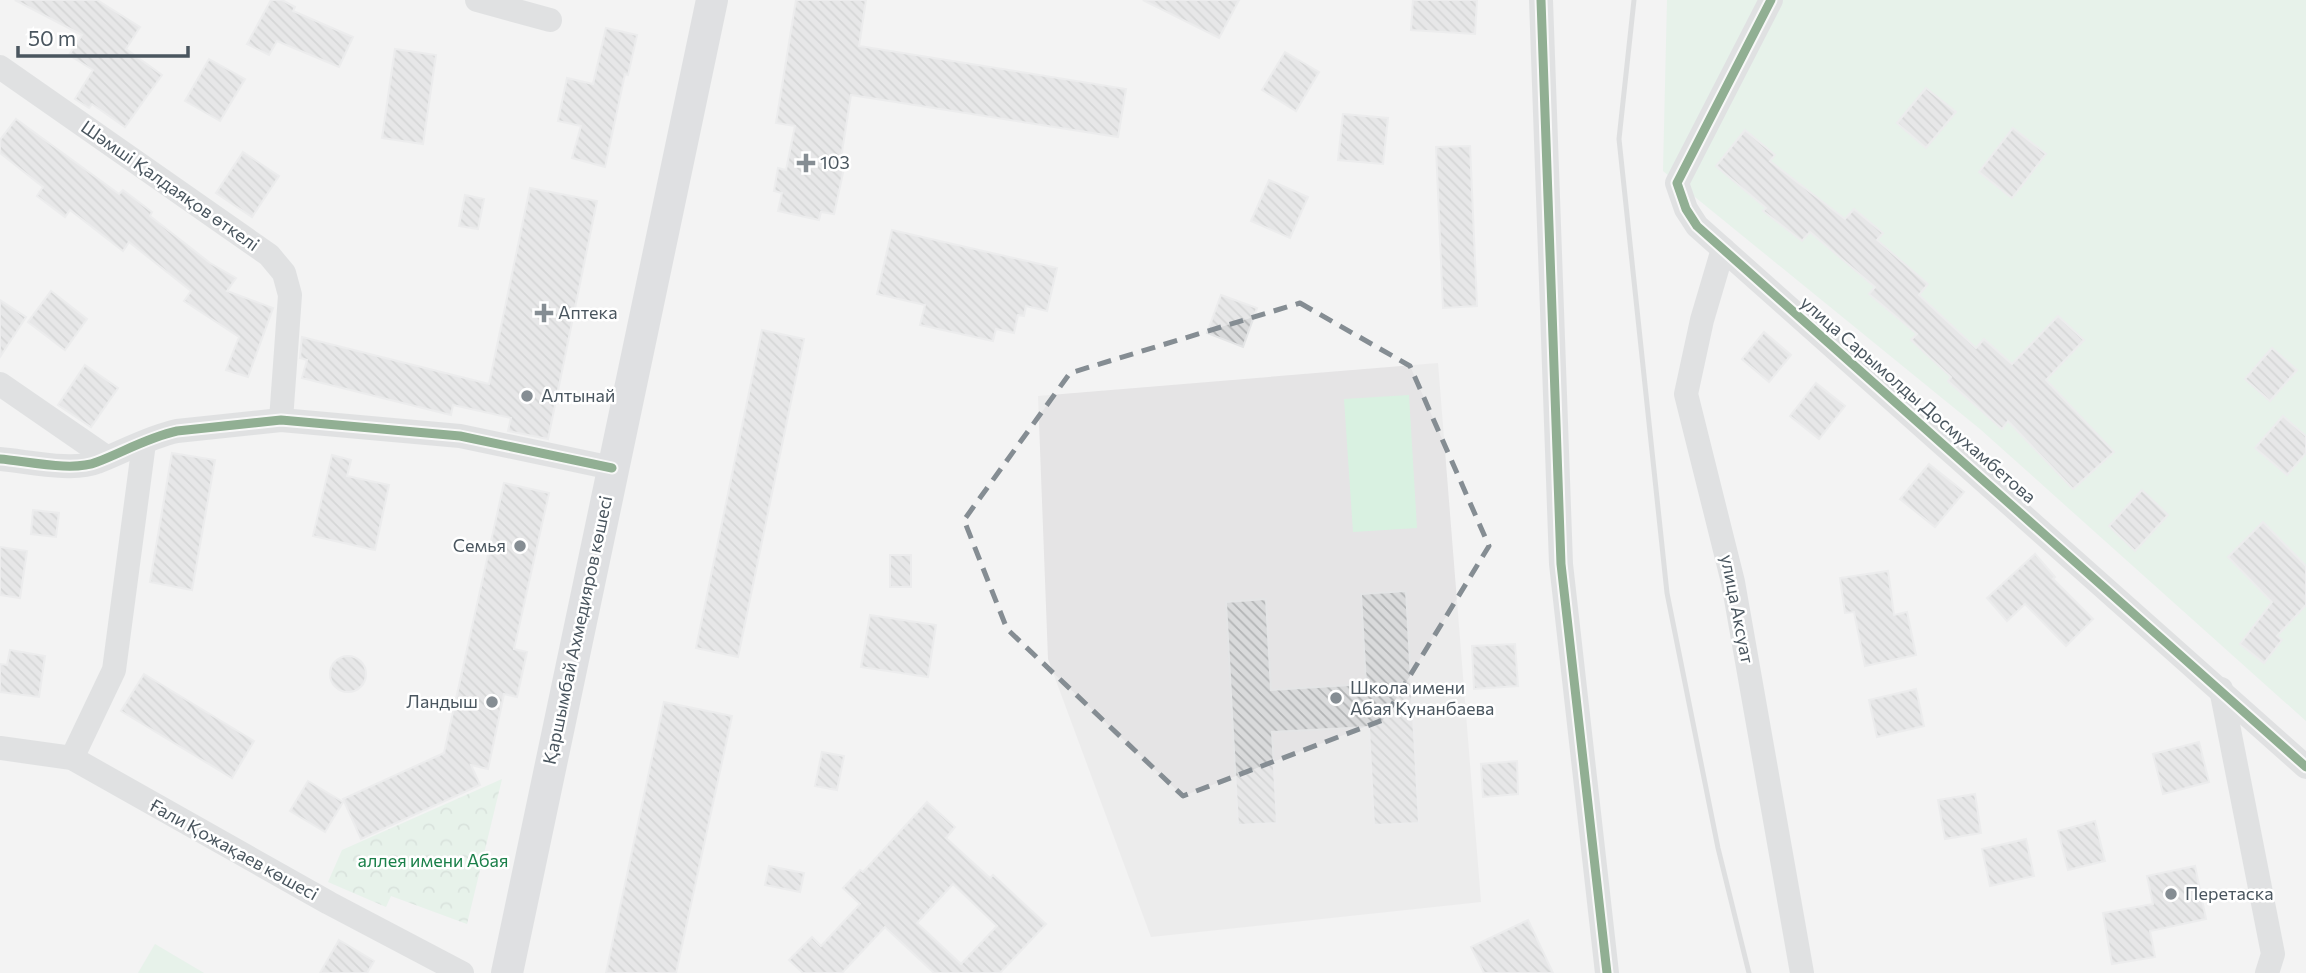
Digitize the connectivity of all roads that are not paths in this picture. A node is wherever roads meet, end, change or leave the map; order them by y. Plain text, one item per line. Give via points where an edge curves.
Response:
1 (477, 0) edge
2 (712, 0) edge
3 (1541, 0) edge
4 (1771, 0) edge
5 (551, 20) dead end
6 (0, 68) edge
7 (1723, 249) junction
8 (0, 384) edge
9 (281, 420) junction
10 (144, 443) junction
11 (106, 457) junction
12 (0, 459) edge
13 (612, 468) junction
14 (2221, 689) junction
15 (0, 748) edge
16 (72, 758) junction
17 (2306, 767) edge
18 (462, 973) edge
19 (507, 973) edge
20 (1606, 973) edge
21 (1802, 973) edge
22 (2267, 973) edge

1 - 5 street
2 - 13 main road, Қаршымбай Ахмедияров көшесі
3 - 20 street via 1561,564
4 - 7 street, улица Сарымолды Досмухамбетова via 1677,183 1697,226
6 - 9 street, Шәмші Қалдаяқов өткелі via 269,255 284,274 290,295
7 - 14 street, улица Сарымолды Досмухамбетова
7 - 21 street, улица Аксуат via 1686,394 1734,582
8 - 11 street
9 - 10 street via 177,431
9 - 13 street via 460,436
10 - 11 street
10 - 16 street via 114,670
11 - 12 street via 77,466
13 - 19 main road, Қаршымбай Ахмедияров көшесі
14 - 17 street, улица Сарымолды Досмухамбетова
14 - 22 street via 2273,954
15 - 16 street, Ғали Қожақаев көшесі
16 - 18 street, Ғали Қожақаев көшесі via 315,896

